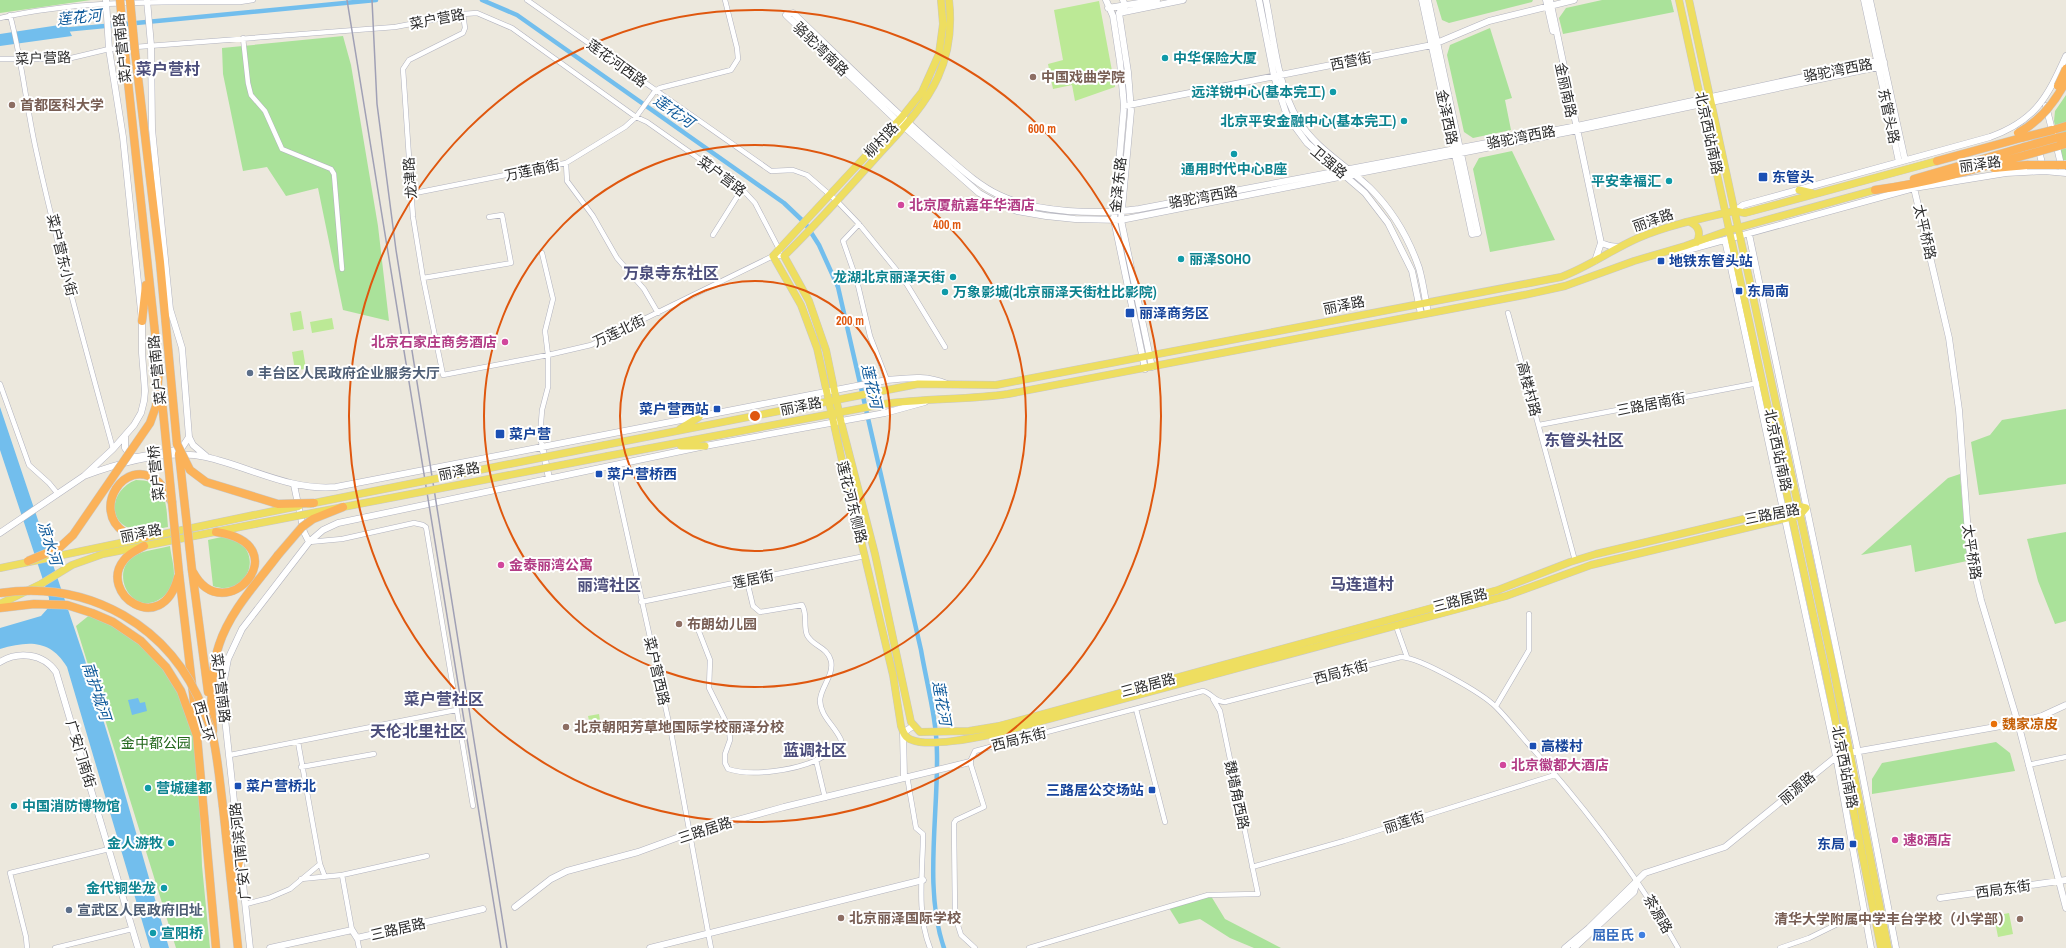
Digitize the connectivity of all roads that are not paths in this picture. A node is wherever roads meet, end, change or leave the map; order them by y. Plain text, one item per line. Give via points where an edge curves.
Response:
1 (120, 0) edge
2 (130, 0) edge
3 (253, 0) edge
4 (527, 0) edge
5 (724, 0) edge
6 (942, 0) edge
7 (949, 0) edge
8 (1106, 0) edge
9 (1157, 0) edge
10 (1183, 0) edge
11 (1259, 0) edge
12 (1266, 0) edge
13 (1422, 0) edge
14 (1428, 0) edge
15 (1574, 0) edge
16 (1679, 0) edge
17 (1689, 0) edge
18 (1864, 0) edge
19 (1870, 0) edge
20 (147, 1) edge
21 (106, 2) edge
22 (1124, 3) edge
23 (1549, 3) edge
24 (1108, 8) junction
25 (1120, 13) junction
26 (463, 14) junction
27 (10, 15) junction
28 (1112, 16) junction
29 (0, 18) edge
30 (243, 38) junction
31 (1434, 44) junction
32 (152, 46) junction
33 (109, 49) junction
34 (2066, 56) edge
35 (0, 59) edge
36 (21, 59) junction
37 (1880, 63) junction
38 (2066, 69) edge
39 (1281, 75) junction
40 (1274, 76) junction
41 (2066, 81) edge
42 (655, 91) junction
43 (1710, 99) junction
44 (2044, 99) junction
45 (1702, 101) junction
46 (1127, 105) junction
47 (2045, 111) junction
48 (637, 115) junction
49 (2029, 115) junction
50 (903, 122) junction
51 (2066, 126) edge
52 (1576, 128) junction
53 (2020, 136) junction
54 (2066, 136) edge
55 (2060, 143) edge
56 (2025, 151) junction
57 (1457, 152) junction
58 (1902, 161) junction
59 (1937, 161) joint
60 (566, 163) junction
61 (2065, 170) edge
62 (2044, 171) junction
63 (1340, 172) junction
64 (1966, 172) junction
65 (1348, 173) junction
66 (1355, 175) junction
67 (1914, 188) junction
68 (742, 190) junction
69 (1799, 190) junction
70 (1875, 190) junction
71 (1814, 193) junction
72 (410, 194) junction
73 (830, 194) junction
74 (836, 201) junction
75 (1735, 211) junction
76 (1115, 212) junction
77 (1122, 212) junction
78 (1726, 213) junction
79 (490, 217) dead end
80 (1114, 220) junction
81 (1121, 220) junction
82 (1690, 222) junction
83 (859, 224) junction
84 (1739, 227) junction
85 (1730, 230) junction
86 (1475, 233) dead end
87 (1750, 234) junction
88 (713, 235) dead end
89 (1741, 236) junction
90 (1729, 240) junction
91 (1697, 242) junction
92 (1601, 243) junction
93 (1620, 247) junction
94 (1670, 252) junction
95 (542, 253) dead end
96 (781, 253) junction
97 (774, 256) junction
98 (1595, 261) junction
99 (160, 262) junction
100 (342, 269) dead end
101 (148, 270) junction
102 (423, 278) junction
103 (1423, 303) junction
104 (170, 309) junction
105 (658, 313) junction
106 (1508, 313) dead end
107 (1425, 314) junction
108 (142, 321) junction
109 (945, 347) dead end
110 (548, 355) junction
111 (1146, 357) junction
112 (1149, 368) junction
113 (159, 370) junction
114 (443, 375) joint
115 (887, 380) junction
116 (1760, 382) junction
117 (0, 384) edge
118 (948, 384) junction
119 (834, 391) junction
120 (837, 400) junction
121 (934, 400) junction
122 (835, 413) junction
123 (699, 417) junction
124 (837, 422) junction
125 (1539, 425) junction
126 (674, 432) junction
127 (125, 437) junction
128 (189, 437) junction
129 (178, 444) junction
130 (669, 445) junction
131 (542, 446) junction
132 (705, 446) junction
133 (113, 449) junction
134 (207, 458) junction
135 (612, 466) junction
136 (84, 476) junction
137 (549, 478) junction
138 (294, 484) junction
139 (58, 494) junction
140 (172, 502) junction
141 (314, 503) junction
142 (343, 506) junction
143 (1798, 506) junction
144 (1806, 508) junction
145 (1786, 509) junction
146 (1800, 515) junction
147 (1788, 518) junction
148 (216, 532) junction
149 (0, 533) edge
150 (144, 541) junction
151 (309, 542) junction
152 (865, 556) junction
153 (1574, 557) dead end
154 (28, 561) junction
155 (0, 568) edge
156 (192, 570) junction
157 (179, 572) junction
158 (747, 580) junction
159 (0, 592) edge
160 (641, 602) junction
161 (0, 604) edge
162 (0, 608) edge
163 (1529, 614) dead end
164 (1396, 626) junction
165 (698, 629) dead end
166 (1407, 657) junction
167 (0, 664) edge
168 (1825, 669) junction
169 (1822, 693) junction
170 (1213, 699) junction
171 (2066, 705) edge
172 (1496, 706) junction
173 (1136, 709) junction
174 (211, 710) junction
175 (456, 710) junction
176 (2018, 723) junction
177 (913, 726) junction
178 (903, 733) junction
179 (197, 736) junction
180 (213, 736) junction
181 (298, 742) junction
182 (374, 754) dead end
183 (1847, 754) junction
184 (230, 755) junction
185 (2066, 757) edge
186 (816, 760) junction
187 (970, 762) junction
188 (2028, 765) junction
189 (301, 767) junction
190 (1555, 775) junction
191 (906, 776) junction
192 (825, 798) junction
193 (473, 806) dead end
194 (1165, 822) dead end
195 (690, 833) junction
196 (108, 849) junction
197 (241, 854) junction
198 (427, 856) dead end
199 (320, 864) junction
200 (1252, 867) junction
201 (342, 875) junction
202 (325, 877) junction
203 (301, 879) junction
204 (923, 880) junction
205 (1637, 880) junction
206 (2063, 880) edge
207 (233, 888) junction
208 (1940, 898) dead end
209 (246, 904) junction
210 (515, 907) dead end
211 (2066, 908) edge
212 (483, 910) dead end
213 (1864, 911) junction
214 (131, 929) junction
215 (352, 930) junction
216 (708, 934) junction
217 (357, 938) junction
218 (27, 948) edge
219 (55, 948) edge
220 (135, 948) edge
221 (138, 948) edge
222 (216, 948) edge
223 (238, 948) edge
224 (250, 948) edge
225 (270, 948) edge
226 (359, 948) edge
227 (650, 948) edge
228 (711, 948) edge
229 (930, 948) edge
230 (975, 948) edge
231 (1029, 948) edge
232 (1565, 948) edge
233 (1574, 948) edge
234 (1678, 948) edge
235 (1780, 948) edge
236 (1871, 948) edge
237 (1880, 948) edge
238 (1888, 948) edge
239 (1896, 948) edge

1 - 101 highway, 菜户营南路, bridge
2 - 99 highway, 菜户营南路, bridge
3 - 20 street
4 - 42 street, 莲花河西路
5 - 42 street via 737,48 736,63 731,70 668,85
6 - 50 main road, 柳村路 via 943,24 939,54 922,92
7 - 50 main road, 柳村路 via 950,30 944,61 930,93
8 - 24 street, 金泽东路
9 - 22 street
10 - 25 street
11 - 40 street, 卫强路
12 - 39 street, 卫强路
13 - 31 street, 金泽西路
14 - 31 street, 金泽西路
15 - 23 street, 西营街
16 - 45 main road, 北京西站南路
17 - 43 main road, 北京西站南路
18 - 37 street, 东管头路
19 - 37 street, 东管头路
20 - 21 street
20 - 32 street, 菜户营南路
21 - 27 street
21 - 33 street, 菜户营南路
22 - 24 street
22 - 25 street
23 - 31 street, 西营街 via 1490,21
23 - 52 street, 金丽南路
24 - 28 street, 金泽东路
25 - 28 street
25 - 46 street, 金泽东路 via 1128,65
26 - 30 street, 菜户营路 via 395,27
26 - 48 street, 菜户营路 via 489,17 512,28
26 - 72 street, 龙津路 via 463,33 409,60 403,69
27 - 29 street
27 - 36 street, 菜户营东小街
28 - 46 street, 金泽东路
30 - 32 street, 菜户营路
30 - 100 street via 251,95 265,111 282,149 331,169 334,174
31 - 39 street, 西营街
31 - 57 street, 金泽西路
32 - 33 street, 菜户营路
32 - 104 street, 菜户营南路 via 152,129
33 - 36 street, 菜户营路 via 67,59
33 - 108 street, 菜户营南路 via 123,137
34 - 44 street, 丽泽路
35 - 36 street, 菜户营路
36 - 133 street, 菜户营东小街 via 36,149 64,268
37 - 43 street, 骆驼湾西路
37 - 58 street, 东管头路
38 - 47 highway, bridge
39 - 40 street, 西营街
39 - 65 street, 卫强路 via 1290,105 1305,130
40 - 46 street, 西营街
40 - 63 street, 卫强路 via 1284,109 1294,127 1307,143
41 - 47 highway, bridge
42 - 48 street, 万莲南街
42 - 73 street, 莲花河西路 via 771,171 802,173
43 - 45 street, 骆驼湾西路
43 - 75 main road, 北京西站南路
44 - 49 street, 丽泽路
44 - 61 street
45 - 52 street, 骆驼湾西路
45 - 78 main road, 北京西站南路
46 - 76 street, 金泽东路
46 - 77 street, 金泽东路
47 - 53 highway, bridge
48 - 60 street, 万莲南街 via 625,127
48 - 68 street, 菜户营路
49 - 58 street, 丽泽路 via 2021,123 2001,133
49 - 62 street
50 - 50 street, 骆驼湾南路 via 793,13 786,15
50 - 73 main road, 柳村路
50 - 74 main road, 柳村路
50 - 76 street, 骆驼湾南路 via 979,185 1014,202 1054,210
50 - 80 street, 骆驼湾南路 via 966,183 997,203 1017,211 1046,216
51 - 53 highway, bridge
52 - 57 street, 骆驼湾西路
52 - 92 street, 金丽南路
53 - 59 highway via 1960,151
54 - 55 highway
55 - 56 highway, bridge
56 - 64 highway
56 - 70 highway, 丽泽路
57 - 65 street, 骆驼湾西路
57 - 66 street, 骆驼湾西路
57 - 86 street, 金泽西路
58 - 69 street, 丽泽路
59 - 71 main road, 丽泽路
60 - 72 street, 万莲南街
60 - 105 street via 567,181 593,216 617,258 644,289
61 - 62 street, 丽泽路
61 - 64 highway, bridge via 2027,165
62 - 67 street, 丽泽路 via 2006,173
63 - 65 street, 卫强路
63 - 77 street, 骆驼湾西路
64 - 70 highway
65 - 66 street, 骆驼湾西路
65 - 81 street, 骆驼湾西路
65 - 103 street, 卫强路 via 1388,223 1412,271
66 - 103 street, 卫强路 via 1384,205 1405,237 1419,269
67 - 87 street, 丽泽路
67 - 176 street, 太平桥路 via 1949,338 1959,410 1969,548 1981,600
68 - 88 street
68 - 96 street, 菜户营路 via 755,203
69 - 71 main road
69 - 75 street, 丽泽路 via 1743,205
70 - 84 main road, 丽泽路
71 - 75 main road, 丽泽路 via 1745,213
72 - 102 street, 龙津路
73 - 74 street, 莲花河西路
73 - 96 main road, 柳村路 via 797,230
74 - 83 street, 莲花河西路
74 - 96 main road, 柳村路 via 803,236
75 - 78 main road, 丽泽路
75 - 84 main road, 北京西站南路
76 - 77 street, 骆驼湾南路
76 - 80 street, 金泽东路
77 - 81 street, 金泽东路
78 - 82 main road, 丽泽路
78 - 85 main road, 北京西站南路
79 - 102 street via 502,215 512,263
80 - 81 street, 骆驼湾南路
80 - 111 street, 金泽东路
81 - 111 street, 金泽东路
82 - 91 main road via 1697,226 1700,235
82 - 93 main road, 丽泽路 via 1656,232
83 - 109 street, 莲花河西路 via 903,278
83 - 115 street via 843,241 857,281 870,336
84 - 85 main road, 丽泽路
84 - 89 main road, 北京西站南路
85 - 90 main road, 北京西站南路
85 - 91 main road, 丽泽路
87 - 89 street, 丽泽路
87 - 144 street, 北京西站南路
89 - 90 street, 丽泽路
89 - 143 main road, 北京西站南路
90 - 94 street, 丽泽路
90 - 116 main road, 北京西站南路
91 - 94 main road, 丽泽路
92 - 93 street
92 - 98 street
93 - 98 main road, 丽泽路
94 - 107 main road, 丽泽路 via 1634,261 1565,286
95 - 110 street via 552,299 545,331
96 - 97 main road, 柳村路
96 - 119 main road, 莲花河东侧路 via 809,301 818,323 829,361
97 - 105 street, 万莲北街
97 - 119 main road, 莲花河东侧路 via 810,323
98 - 103 main road, 丽泽路 via 1561,277
99 - 104 highway
99 - 129 highway, 菜户营南路
101 - 108 highway
101 - 113 highway, 菜户营南路
102 - 114 street, 龙津路
103 - 107 street, 卫强路
103 - 111 main road, 丽泽路
104 - 128 street, 菜户营南路 via 182,348
105 - 110 street, 万莲北街 via 591,345
106 - 125 street, 高楼村路
107 - 112 main road, 丽泽路
108 - 127 street, 菜户营南路 via 145,391 141,413
110 - 114 street, 万莲北街
110 - 131 street via 548,387 542,410 540,436
111 - 112 street, 金泽东路
111 - 118 main road, 丽泽路 via 996,385
112 - 121 main road, 丽泽路 via 1002,395
113 - 140 highway, 菜户营桥, bridge
113 - 154 highway, bridge via 156,406 150,423 73,535 59,548
115 - 118 street, 丽泽路 via 925,378 937,379
115 - 119 street, 丽泽路
116 - 125 street, 三路居南街
116 - 145 main road, 北京西站南路
117 - 139 street via 29,465 50,483
118 - 120 main road, 丽泽路 via 918,384
119 - 120 main road, 莲花河东侧路
119 - 123 street, 丽泽路
120 - 122 main road, 莲花河东侧路
120 - 126 main road, 丽泽路
121 - 122 main road, 丽泽路 via 884,404
121 - 124 street, 丽泽路
122 - 124 main road, 莲花河东侧路
122 - 130 main road, 丽泽路
123 - 126 main road
123 - 131 street, 丽泽路
124 - 132 street, 丽泽路
124 - 152 main road, 莲花河东侧路
124 - 177 main road, 莲花河东侧路 via 875,554
125 - 153 street, 高楼村路
126 - 141 main road, 丽泽路, bridge
127 - 128 street via 125,448 131,456 137,457 182,449
127 - 133 street, 菜户营南路
128 - 134 street via 193,445
129 - 141 highway, bridge via 190,470 206,482 278,504
129 - 156 highway, 菜户营南路, bridge
130 - 132 main road
130 - 142 main road, 丽泽路, bridge
131 - 137 street
131 - 138 street, 丽泽路 via 336,487 319,489
132 - 135 street, 丽泽路
133 - 136 street, 菜户营南路
134 - 136 street, 丽泽路 via 193,455 174,456 123,464
134 - 138 street, 丽泽路
135 - 137 street, 丽泽路
135 - 160 street, 菜户营西路
136 - 139 street
137 - 151 street, 丽泽路 via 338,523 323,530
138 - 151 street via 304,532
139 - 149 street
140 - 150 highway via 156,480 140,475 123,480 115,489 111,501 112,516 120,528
140 - 157 highway, 菜户营桥, bridge
141 - 150 main road, 丽泽路, bridge
142 - 148 main road, 丽泽路, bridge
142 - 174 highway, bridge via 313,519 302,527 236,611 219,645 214,666
143 - 144 main road, 三路居路
143 - 145 main road, 三路居路
143 - 146 main road, 北京西站南路
144 - 146 main road, 三路居路
144 - 183 street, 北京西站南路
145 - 147 main road, 北京西站南路
145 - 177 main road, 三路居路 via 1582,558 1498,590 1018,720 969,731 924,732
146 - 147 main road, 三路居路
146 - 183 main road, 北京西站南路
147 - 164 main road, 三路居路 via 1587,566 1506,596
147 - 168 main road, 北京西站南路
147 - 169 street, 北京西站南路
148 - 150 main road, 丽泽路
148 - 156 highway via 236,536 249,545 254,560 253,573 247,583 233,592 214,591 204,586
150 - 154 main road, 丽泽路, bridge
150 - 157 highway via 123,560 120,569 119,586 129,602 146,608 156,607 165,602 172,595
150 - 161 main road, 丽泽路, bridge via 72,565
151 - 175 street via 342,539 414,523 424,525
151 - 184 street, 广安门南滨河路 via 242,629 228,659 222,691
152 - 158 street, 莲居街
152 - 178 main road, 莲花河东侧路 via 893,675
154 - 155 main road, 丽泽路
156 - 174 highway, 菜户营南路
157 - 179 highway, 菜户营南路
158 - 160 street, 莲居街
158 - 186 street via 753,606 760,612 802,605 805,610 807,635 813,643 824,649 831,662 820,700 828,722 841,740 839,747
159 - 180 highway, 西二环, bridge via 42,590 78,596 111,609 141,627 168,650 185,673 199,699
160 - 195 street, 菜户营西路 via 671,732
162 - 179 highway, 西二环 via 41,604 67,605 113,622 141,641 166,667 181,691
163 - 172 street via 1529,650
164 - 166 street
164 - 178 main road, 三路居路 via 993,734 952,741 924,742 912,740
165 - 186 street via 710,660 709,688 729,728 730,740 725,754 728,769 747,773 773,771
166 - 170 street, 西局东街 via 1396,657 1226,702
166 - 172 street, 西局东街 via 1465,685
167 - 196 street, 广安门南街 via 23,657 41,660 50,669 56,681
168 - 169 street
168 - 183 main road, 北京西站南路
169 - 183 street, 北京西站南路
170 - 173 street, 西局东街 via 1203,691
170 - 200 street, 魏墙角西路 via 1220,711
171 - 176 street, 丽源路
172 - 190 street, 西局东街
173 - 187 street, 西局东街 via 978,750 973,753
173 - 194 street
174 - 180 highway, 菜户营南路, bridge
175 - 181 street
175 - 193 street
176 - 183 street, 丽源路
176 - 188 street, 太平桥路
177 - 178 street
178 - 191 street
179 - 222 highway, 西二环
180 - 207 highway, 西二环, bridge
181 - 184 street
181 - 189 street
182 - 189 street
183 - 205 street, 丽源路 via 1725,847 1650,871
183 - 213 street, 北京西站南路
183 - 237 main road, 北京西站南路
183 - 238 main road, 北京西站南路
183 - 239 street, 北京西站南路
184 - 197 street, 广安门南滨河路
185 - 188 street
186 - 192 street
187 - 191 street, 三路居路
187 - 230 street via 984,806 954,821 955,916 961,935
188 - 206 street, 太平桥路
189 - 199 street
190 - 200 street, 丽莲街
190 - 205 street, 西局东街
191 - 192 street, 三路居路
191 - 204 street via 916,828 923,834
192 - 195 street, 三路居路
195 - 210 street, 三路居路 via 638,852 560,874
195 - 216 street, 菜户营西路
196 - 214 street, 广安门南街
196 - 218 street via 10,873
197 - 207 highway
197 - 209 street, 广安门南滨河路
198 - 201 street
199 - 202 street
199 - 203 street
200 - 231 street, 魏墙角西路 via 1258,894 1208,895
201 - 202 street
201 - 215 street
202 - 203 street
203 - 209 street via 290,888 269,898
204 - 216 street
204 - 229 street via 924,933
205 - 232 street, 丽源路
205 - 233 street via 1634,892
205 - 234 street, 茶源路
206 - 208 street, 西局东街
206 - 211 street, 太平桥路
207 - 223 highway, 西二环
209 - 224 street, 广安门南滨河路
212 - 217 street, 三路居路
213 - 235 street via 1809,938
213 - 236 street, 北京西站南路
214 - 219 street
214 - 220 street, 广安门南街
214 - 221 street, 广安门南街
215 - 217 street, 三路居路
215 - 225 street, 三路居路
216 - 227 street
216 - 228 street, 菜户营西路
217 - 226 street

